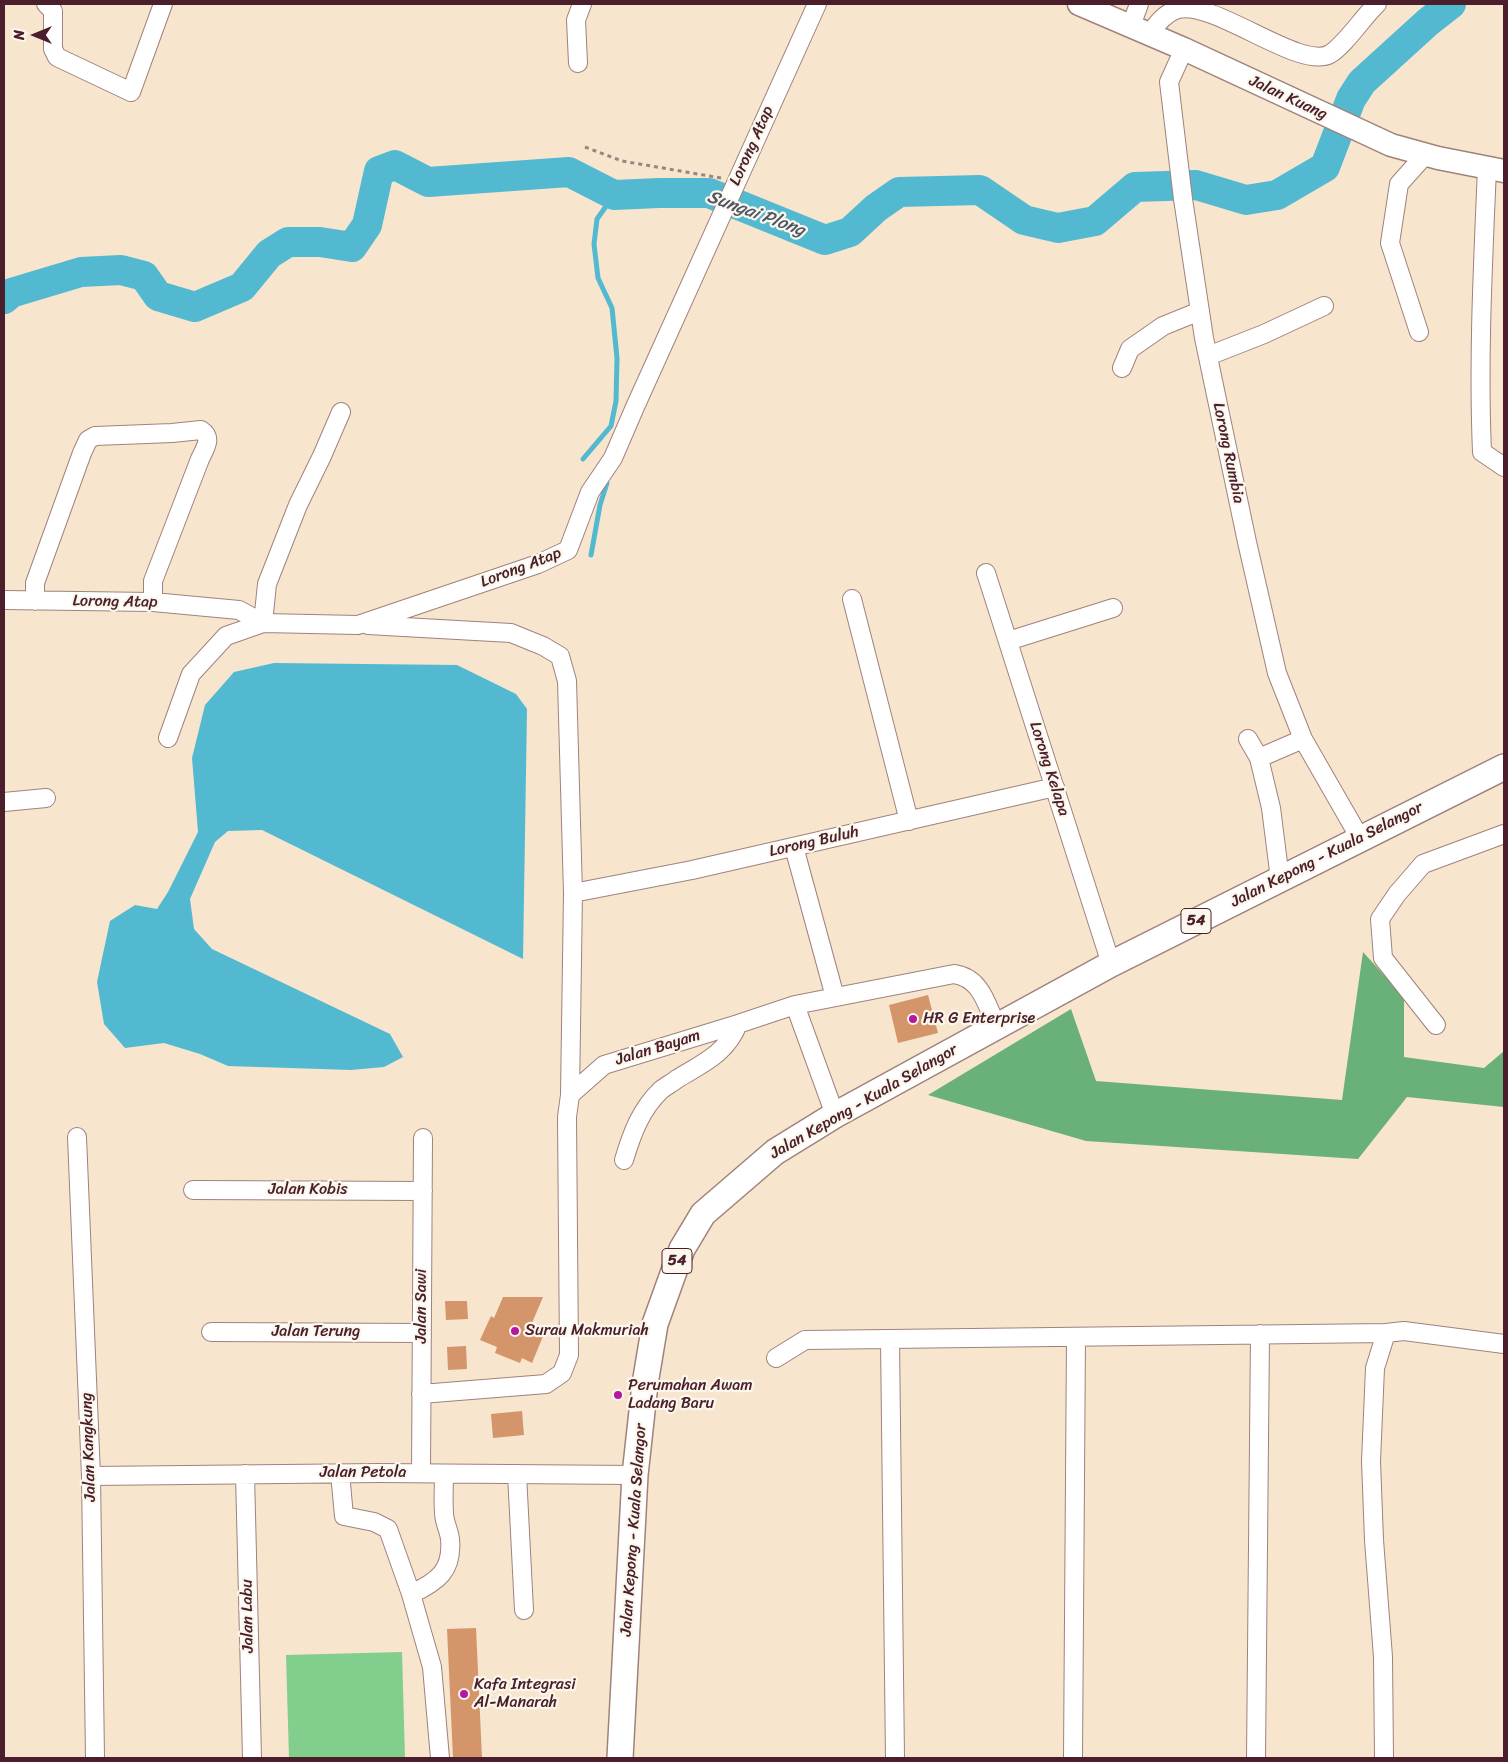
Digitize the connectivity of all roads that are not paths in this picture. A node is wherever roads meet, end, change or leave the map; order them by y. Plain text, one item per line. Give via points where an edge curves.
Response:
1 (46, 4) edge
2 (164, 4) edge
3 (582, 4) edge
4 (817, 4) edge
5 (1080, 4) edge
6 (1139, 4) edge
7 (1377, 4) edge
8 (1140, 30) junction
9 (1184, 49) junction
10 (578, 63) dead end
11 (1425, 155) junction
12 (1496, 170) edge
13 (1324, 306) dead end
14 (1200, 311) junction
15 (1419, 332) dead end
16 (1208, 356) junction
17 (1122, 368) dead end
18 (342, 412) dead end
19 (1504, 467) edge
20 (986, 574) dead end
21 (852, 598) dead end
22 (4, 600) edge
23 (35, 601) junction
24 (153, 602) junction
25 (1113, 608) dead end
26 (263, 623) junction
27 (358, 625) junction
28 (1008, 642) junction
29 (168, 738) dead end
30 (1248, 739) dead end
31 (1303, 739) junction
32 (1259, 758) junction
33 (1504, 767) edge
34 (1054, 787) junction
35 (46, 798) dead end
36 (4, 802) edge
37 (908, 821) junction
38 (1504, 834) edge
39 (1361, 840) junction
40 (794, 847) junction
41 (1280, 879) junction
42 (574, 893) junction
43 (1111, 964) junction
44 (835, 997) junction
45 (795, 1005) junction
46 (738, 1024) junction
47 (996, 1025) junction
48 (1436, 1025) dead end
49 (570, 1095) junction
50 (835, 1115) junction
51 (77, 1136) dead end
52 (422, 1138) dead end
53 (624, 1160) dead end
54 (193, 1190) dead end
55 (422, 1191) junction
56 (211, 1332) dead end
57 (422, 1333) junction
58 (1386, 1333) junction
59 (1260, 1334) junction
60 (1076, 1337) junction
61 (890, 1340) junction
62 (1504, 1344) edge
63 (776, 1358) dead end
64 (422, 1394) junction
65 (340, 1473) junction
66 (421, 1473) junction
67 (245, 1474) junction
68 (444, 1474) junction
69 (517, 1474) junction
70 (635, 1475) junction
71 (90, 1476) junction
72 (411, 1594) junction
73 (524, 1610) dead end
74 (95, 1758) edge
75 (252, 1758) edge
76 (440, 1758) edge
77 (620, 1758) edge
78 (894, 1758) edge
79 (1073, 1758) edge
80 (1256, 1758) edge
81 (1384, 1758) edge

1 - 2 street via 53,11 53,49 57,57 130,92
3 - 10 street via 576,20
4 - 27 street, Lorong Atap via 614,458 590,492 568,550 538,564
5 - 8 main road, Jalan Kuang
6 - 8 street
7 - 8 street via 1343,42 1320,57 1298,52 1192,8 1167,14
8 - 9 main road, Jalan Kuang
9 - 11 main road, Jalan Kuang via 1391,145
9 - 14 street, Lorong Rumbia via 1169,82
11 - 12 main road, Jalan Kuang
11 - 15 street via 1399,184 1390,243
12 - 19 street via 1482,282 1480,418 1482,452
13 - 16 street
14 - 16 street, Lorong Rumbia
14 - 17 street via 1163,326 1130,349
16 - 31 street, Lorong Rumbia via 1277,673
18 - 26 street via 298,505 267,584
20 - 28 street, Lorong Kelapa
21 - 37 street
22 - 23 street, Lorong Atap
23 - 24 street, Lorong Atap
23 - 24 street via 35,583 88,440 108,434 201,430 208,440 153,581
24 - 26 street, Lorong Atap via 239,610
25 - 28 street
26 - 27 street, Lorong Atap
26 - 29 street via 226,636 191,674
27 - 42 street via 511,633 560,656 567,681
28 - 34 street, Lorong Kelapa
30 - 32 street
31 - 32 street
31 - 39 street, Lorong Rumbia
32 - 41 street via 1271,808
33 - 39 highway, Jalan Kepong - Kuala Selangor / 54
34 - 37 street, Lorong Buluh
34 - 43 street, Lorong Kelapa
35 - 36 street
37 - 40 street, Lorong Buluh
38 - 48 street via 1423,864 1380,919 1383,958
39 - 41 highway, Jalan Kepong - Kuala Selangor / 54
40 - 42 street, Lorong Buluh
40 - 44 street
41 - 43 highway, Jalan Kepong - Kuala Selangor / 54
42 - 49 street
43 - 47 highway, Jalan Kepong - Kuala Selangor / 54
44 - 45 street, Jalan Bayam
44 - 47 street, Jalan Bayam via 954,974 972,980
45 - 46 street, Jalan Bayam
45 - 50 street
46 - 49 street, Jalan Bayam via 604,1065
46 - 53 street via 729,1042 713,1058 662,1089 644,1108
47 - 50 highway, Jalan Kepong - Kuala Selangor / 54
49 - 64 street via 567,1117 569,1355 562,1372 546,1384
50 - 70 highway, Jalan Kepong - Kuala Selangor / 54 via 775,1152 702,1214 682,1249 655,1324
51 - 71 street, Jalan Kangkung
52 - 55 street, Jalan Sawi
54 - 55 street, Jalan Kobis
55 - 57 street, Jalan Sawi
56 - 57 street, Jalan Terung
57 - 64 street, Jalan Sawi
58 - 59 street
58 - 62 street via 1404,1331
58 - 81 street via 1375,1368 1371,1461 1383,1657
59 - 60 street
59 - 80 street
60 - 61 street
60 - 79 street
61 - 63 street via 805,1340
61 - 78 street
64 - 66 street, Jalan Sawi
65 - 66 street, Jalan Petola
65 - 67 street, Jalan Petola
65 - 72 street via 344,1516 374,1522 388,1530
66 - 68 street, Jalan Petola
67 - 71 street, Jalan Petola
67 - 75 street, Jalan Labu
68 - 69 street, Jalan Petola
68 - 72 street via 449,1563 444,1573
69 - 70 street, Jalan Petola
69 - 73 street
70 - 77 highway, Jalan Kepong - Kuala Selangor / 54
71 - 74 street, Jalan Kangkung
72 - 76 street via 432,1667

